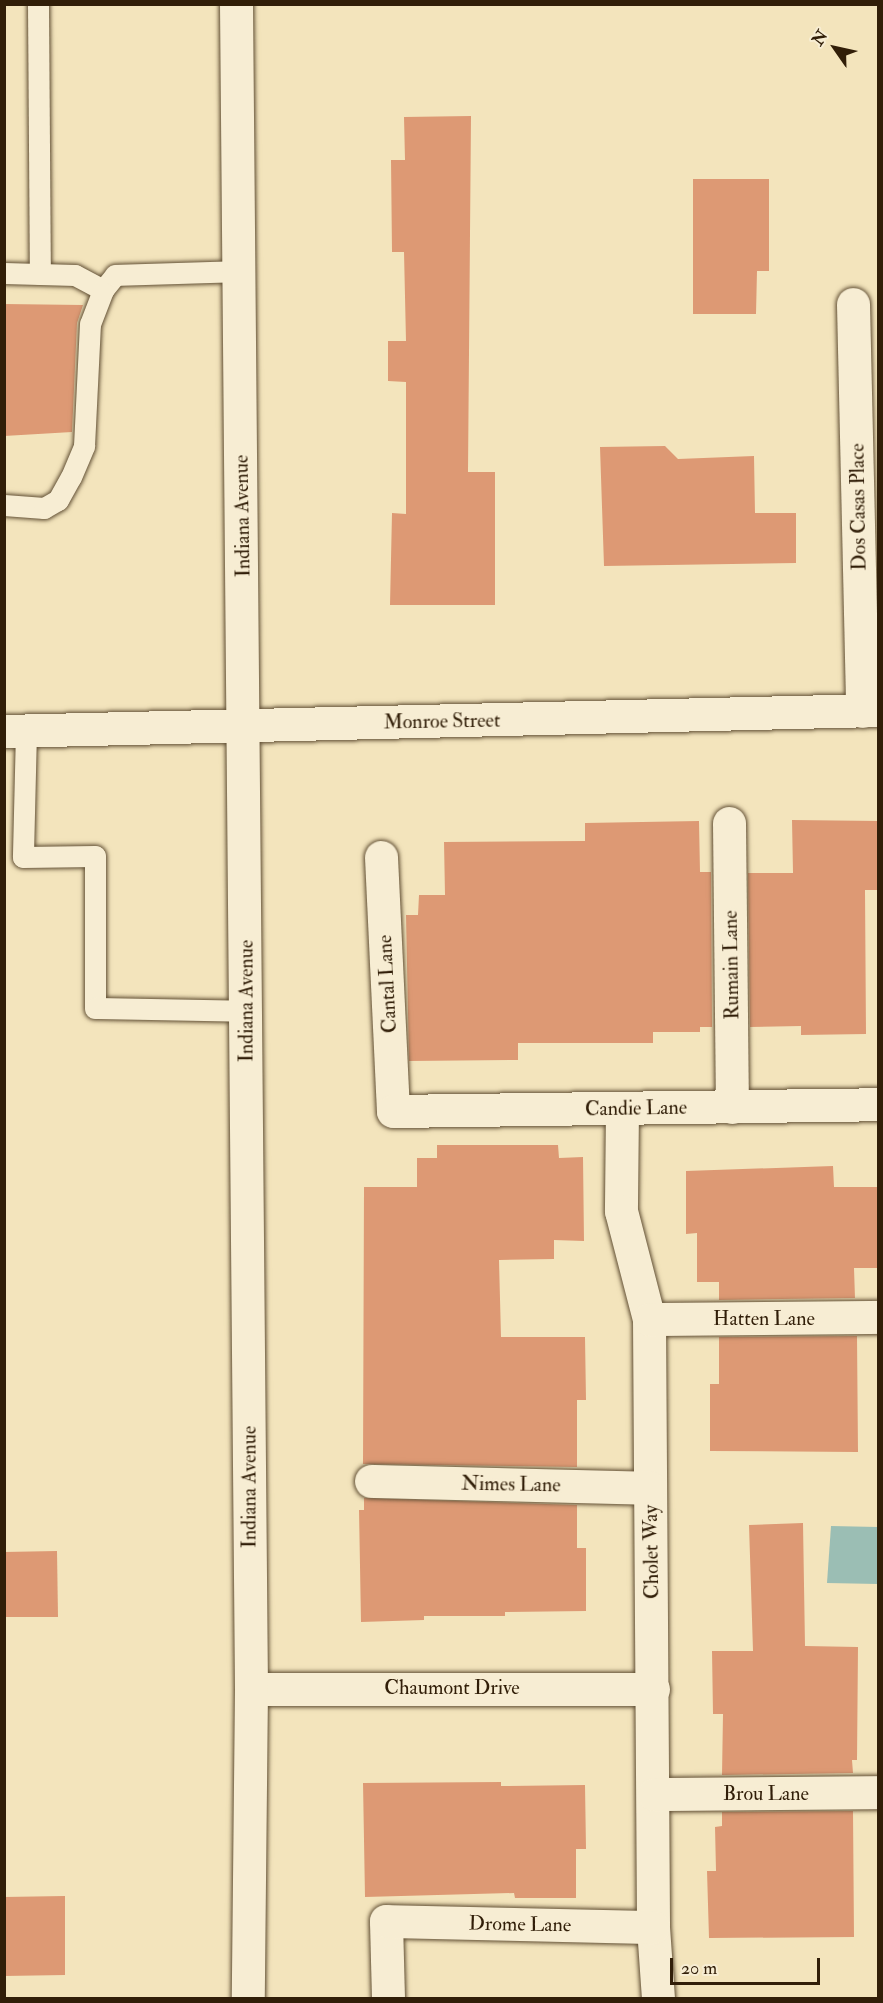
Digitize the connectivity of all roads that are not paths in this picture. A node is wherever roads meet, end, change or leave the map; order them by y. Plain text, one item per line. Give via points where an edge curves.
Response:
1 (38, 4) edge
2 (236, 4) edge
3 (240, 271) junction
4 (4, 273) edge
5 (40, 274) junction
6 (103, 290) junction
7 (853, 304) dead end
8 (4, 505) edge
9 (870, 710) edge
10 (244, 726) junction
11 (15, 731) edge
12 (729, 823) dead end
13 (381, 857) dead end
14 (246, 1011) junction
15 (879, 1104) edge
16 (732, 1107) junction
17 (622, 1108) junction
18 (393, 1111) joint
19 (879, 1317) edge
20 (649, 1319) junction
21 (371, 1481) dead end
22 (650, 1488) junction
23 (251, 1689) junction
24 (653, 1689) junction
25 (879, 1792) edge
26 (654, 1794) junction
27 (653, 1927) junction
28 (248, 1998) edge
29 (388, 1998) edge
30 (658, 1998) edge

1 - 5 lane
2 - 3 street, Indiana Avenue
3 - 6 lane via 115,275
3 - 10 street, Indiana Avenue
4 - 5 lane
5 - 6 lane via 75,275
6 - 8 lane via 90,324 84,446 71,477 58,500 44,508
7 - 9 street, Dos Casas Place
9 - 10 street, Monroe Street
10 - 11 street, Monroe Street
10 - 14 street, Indiana Avenue
11 - 14 lane via 23,856 95,856 95,1008
12 - 16 street, Rumain Lane
13 - 18 street, Cantal Lane
14 - 23 street, Indiana Avenue
15 - 16 street, Candie Lane
16 - 17 street, Candie Lane
17 - 18 street, Candie Lane
17 - 20 street, Cholet Way via 621,1211
19 - 20 street, Hatten Lane
20 - 22 street, Cholet Way
21 - 22 street, Nimes Lane
22 - 24 street, Cholet Way
23 - 24 street, Chaumont Drive
23 - 28 street, Indiana Avenue
24 - 26 street, Cholet Way
25 - 26 street, Brou Lane
26 - 27 street, Cholet Way
27 - 29 street, Drome Lane via 386,1921
27 - 30 street, Cholet Way

